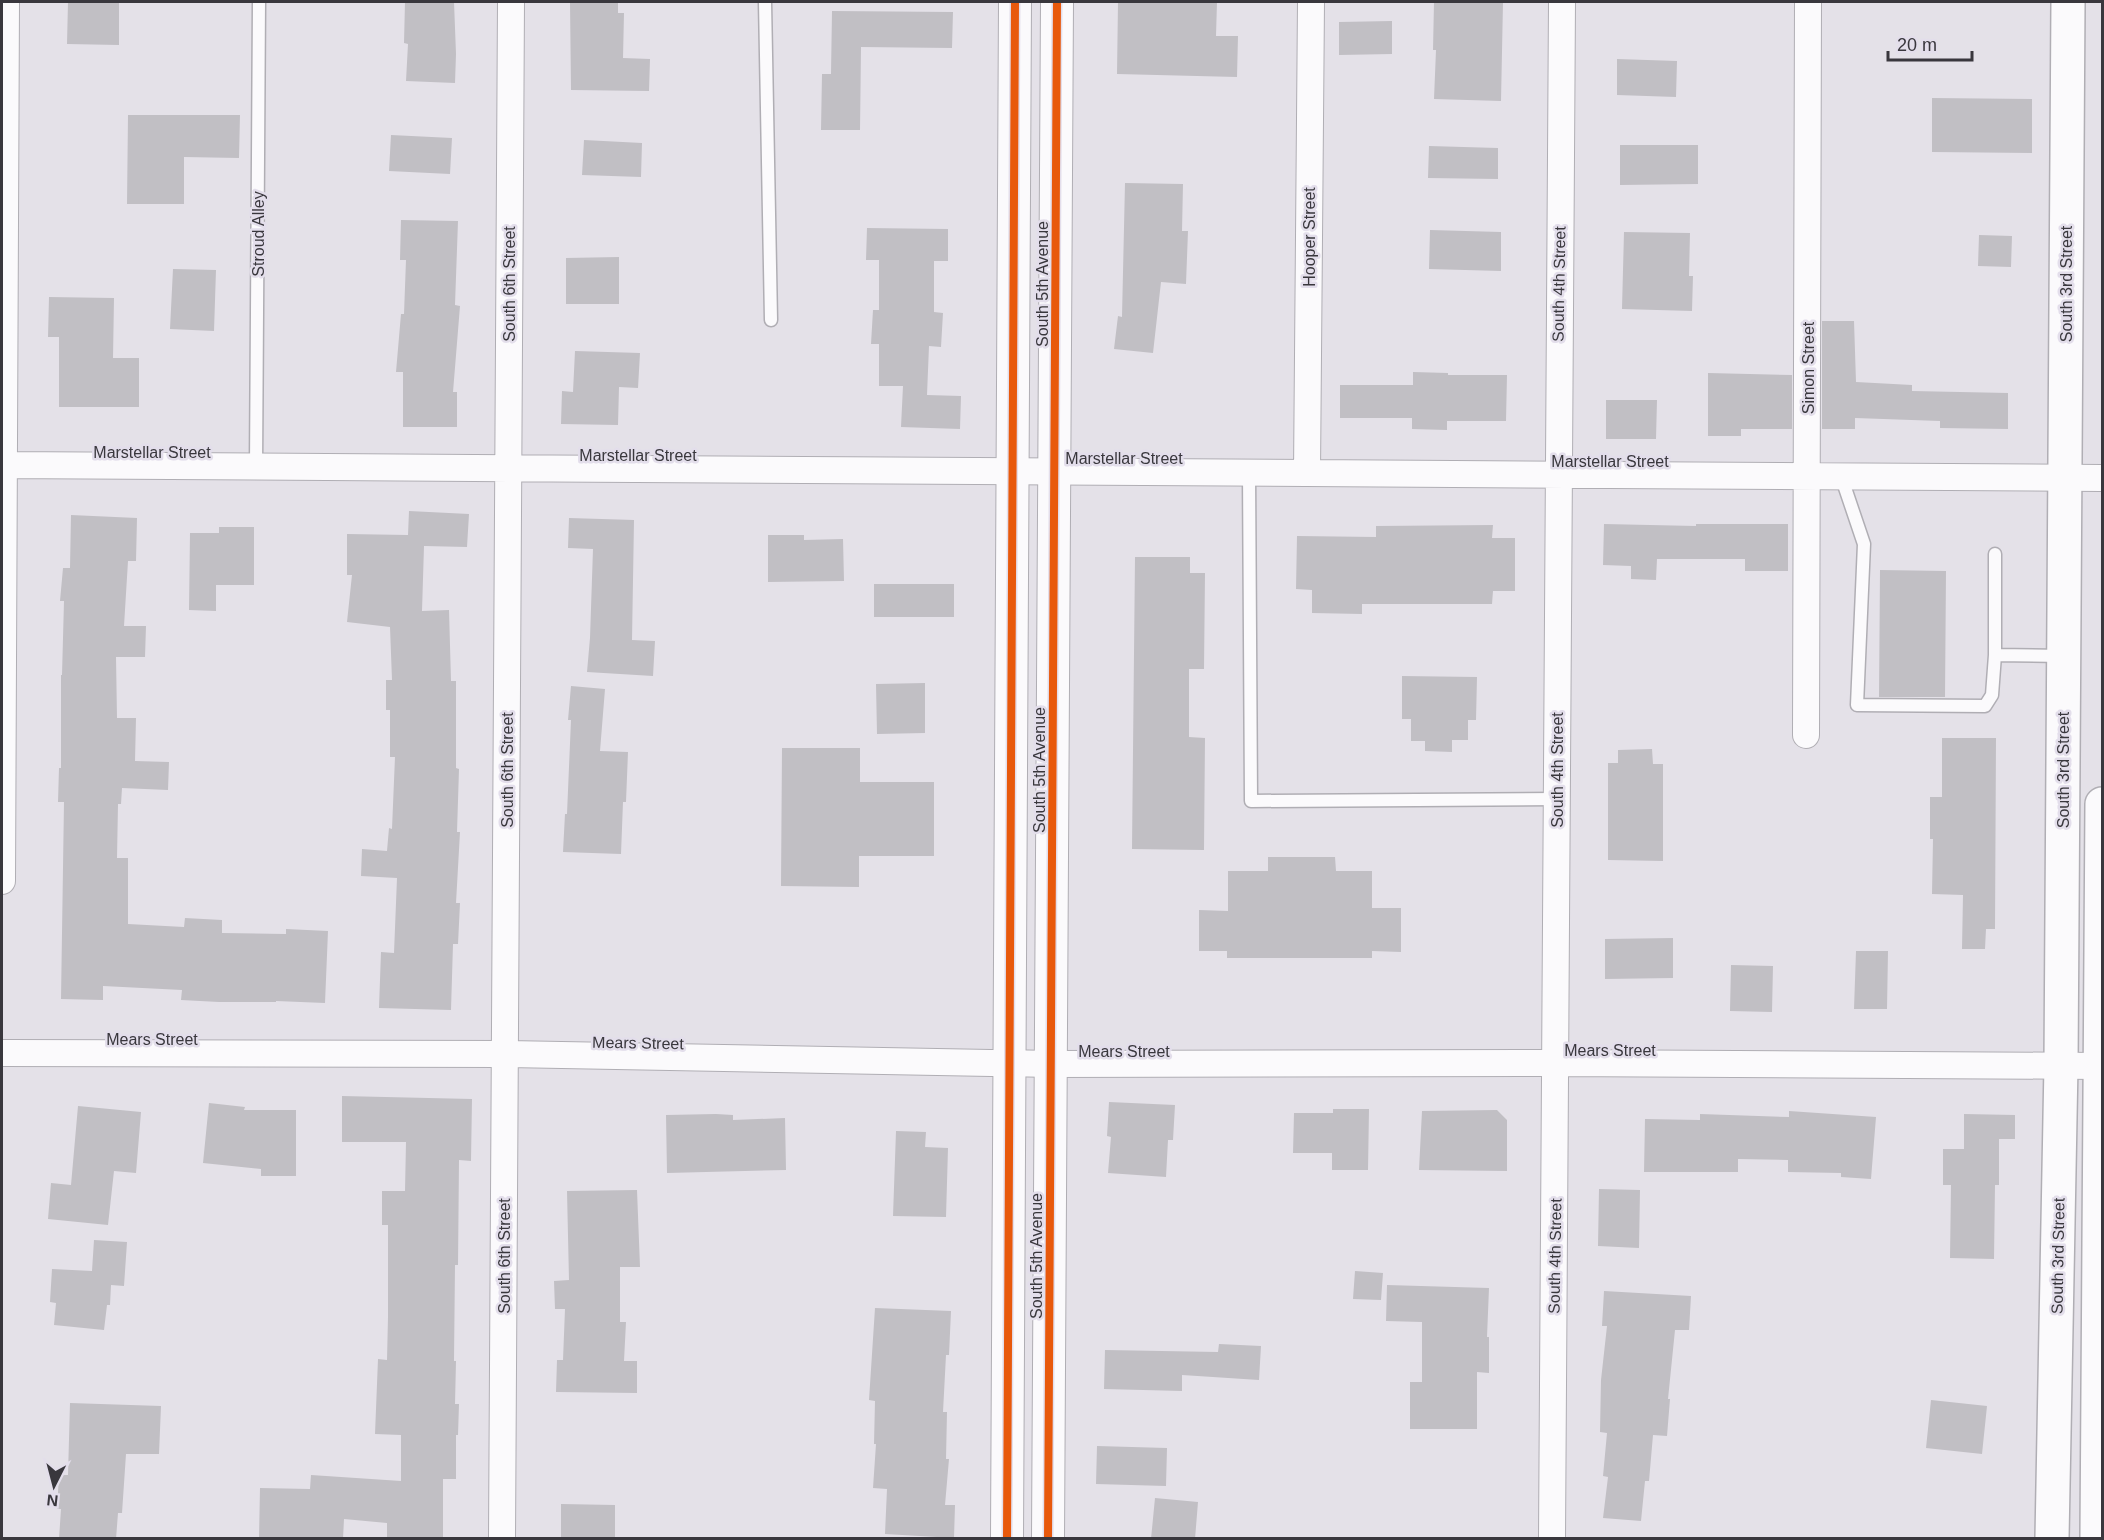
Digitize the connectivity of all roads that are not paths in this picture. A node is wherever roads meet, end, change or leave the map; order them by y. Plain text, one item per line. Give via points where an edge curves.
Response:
1 (6, 2) edge
2 (259, 2) edge
3 (511, 2) edge
4 (765, 2) edge
5 (1015, 2) edge
6 (1056, 2) edge
7 (1311, 2) edge
8 (1562, 2) edge
9 (1808, 2) edge
10 (2068, 2) edge
11 (771, 320) dead end
12 (3, 465) edge
13 (256, 466) junction
14 (508, 468) junction
15 (1012, 471) junction
16 (1054, 471) junction
17 (1249, 472) junction
18 (1307, 473) junction
19 (1557, 475) junction
20 (1808, 476) junction
21 (1840, 477) junction
22 (2065, 478) junction
23 (2103, 478) edge
24 (1995, 554) dead end
25 (1995, 655) junction
26 (2064, 656) junction
27 (1806, 735) dead end
28 (1557, 799) junction
29 (2103, 804) edge
30 (2, 881) edge
31 (2, 1053) edge
32 (505, 1054) junction
33 (1009, 1063) junction
34 (1557, 1063) junction
35 (1051, 1064) junction
36 (2061, 1065) junction
37 (2102, 1066) edge
38 (502, 1539) edge
39 (1007, 1539) edge
40 (1048, 1539) edge
41 (1552, 1539) edge
42 (2052, 1539) edge
43 (2097, 1539) edge

1 - 12 street
2 - 13 lane, Stroud Alley
3 - 14 street, South 6th Street
4 - 11 lane
5 - 15 street, South 5th Avenue
6 - 16 street, South 5th Avenue
7 - 18 street, Hooper Street
8 - 19 street, South 4th Street
9 - 20 street, Simon Street
10 - 22 highway, South 3rd Street
12 - 13 street, Marstellar Street
12 - 30 street
13 - 14 street, Marstellar Street
14 - 15 street, Marstellar Street
14 - 32 street, South 6th Street
15 - 16 street, Marstellar Street
15 - 33 street, South 5th Avenue
16 - 17 street, Marstellar Street
16 - 35 street, South 5th Avenue
17 - 18 street, Marstellar Street
17 - 28 lane via 1251,801
18 - 19 street, Marstellar Street
19 - 20 street, Marstellar Street
19 - 28 street, South 4th Street
20 - 21 street, Marstellar Street
20 - 27 street, Simon Street
21 - 22 street, Marstellar Street
21 - 25 lane via 1864,544 1857,705 1985,706 1992,695
22 - 23 street, Marstellar Street
22 - 26 highway, South 3rd Street
24 - 25 lane
25 - 26 lane
26 - 36 highway, South 3rd Street
28 - 34 street, South 4th Street
29 - 37 highway
31 - 32 street, Mears Street
32 - 33 street, Mears Street
32 - 38 street, South 6th Street
33 - 35 street, Mears Street
33 - 39 street, South 5th Avenue
34 - 35 street, Mears Street
34 - 36 street, Mears Street
34 - 41 street, South 4th Street
35 - 40 street, South 5th Avenue
36 - 37 street, Mears Street
36 - 42 highway, South 3rd Street
37 - 43 highway

